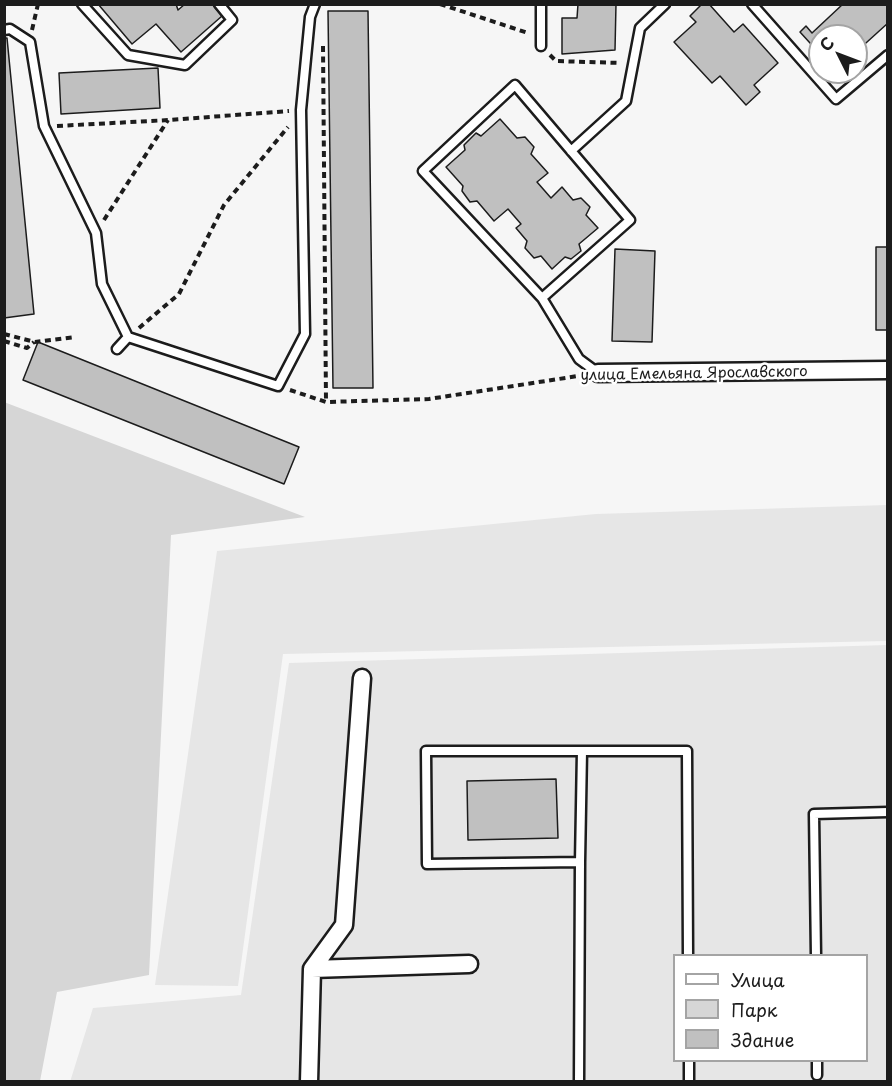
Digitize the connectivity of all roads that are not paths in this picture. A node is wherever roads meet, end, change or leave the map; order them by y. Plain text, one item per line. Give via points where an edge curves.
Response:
1 (82, 4) edge
2 (219, 4) edge
3 (315, 4) edge
4 (541, 4) edge
5 (665, 4) edge
6 (752, 4) edge
7 (4, 30) edge
8 (541, 45) dead end
9 (888, 55) edge
10 (572, 151) junction
11 (542, 298) junction
12 (128, 337) junction
13 (117, 349) dead end
14 (888, 370) edge
15 (598, 373) joint
16 (362, 678) dead end
17 (582, 751) junction
18 (888, 812) edge
19 (580, 862) junction
20 (688, 954) edge
21 (816, 954) edge
22 (469, 964) dead end
23 (312, 969) junction
24 (689, 1062) edge
25 (817, 1062) edge
26 (817, 1074) dead end
27 (309, 1082) edge
28 (579, 1082) edge
29 (689, 1082) edge

1 - 2 lane via 129,55 185,65 232,20
3 - 12 lane via 310,17 301,110 305,334 278,386
4 - 8 lane
5 - 10 lane via 640,28 626,101
6 - 9 lane via 836,99
7 - 12 lane via 10,29 30,42 44,126 96,233 102,284
10 - 11 lane via 630,220
10 - 11 lane via 515,85 423,171
11 - 15 lane via 579,359
12 - 13 lane
14 - 15 street, улица Емельяна Ярославского
16 - 23 street via 344,925
17 - 19 lane
17 - 19 lane via 426,752 428,864
17 - 20 lane via 687,751
18 - 21 lane via 814,814
19 - 28 lane
22 - 23 street
23 - 27 street
24 - 29 lane
25 - 26 lane

